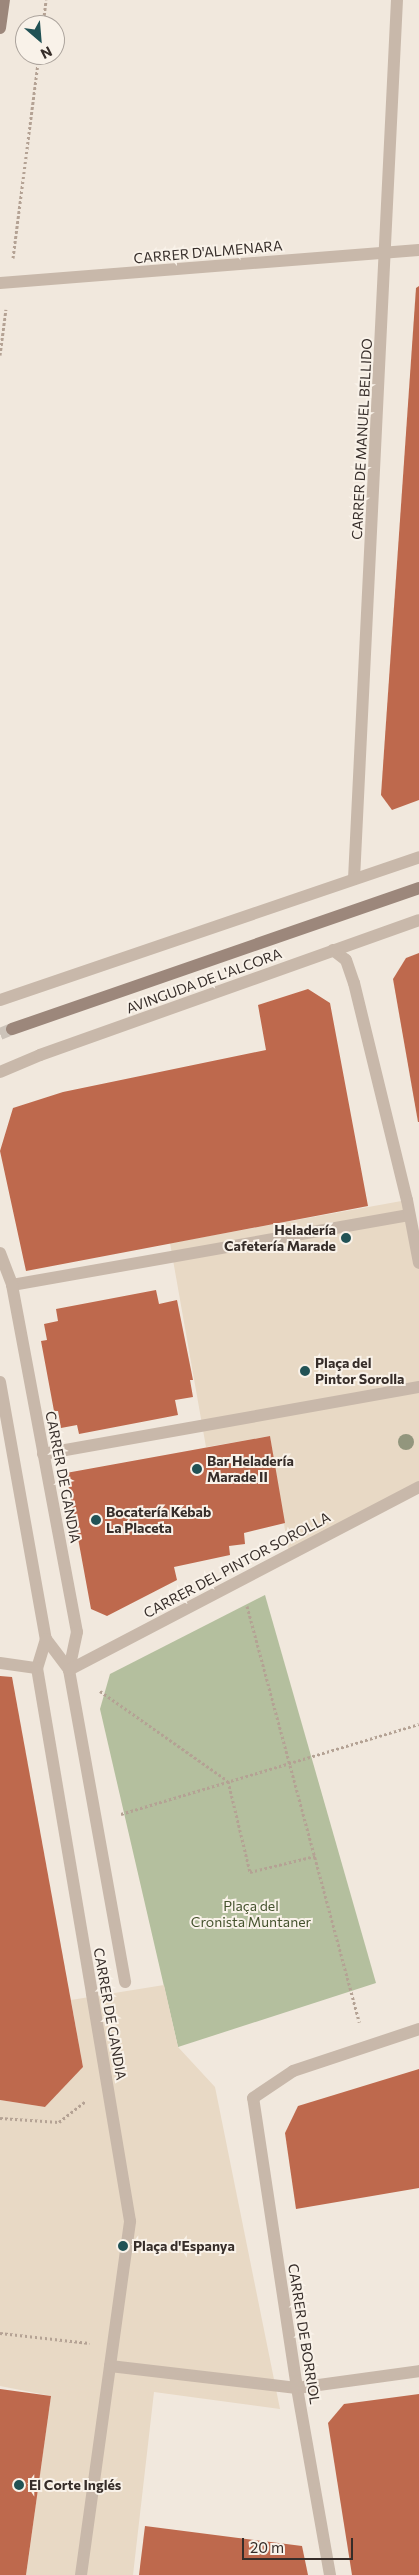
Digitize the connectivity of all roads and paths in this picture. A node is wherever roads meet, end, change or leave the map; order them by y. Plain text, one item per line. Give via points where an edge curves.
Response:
1 (4, 0) edge
2 (46, 0) edge
3 (398, 0) edge
4 (44, 15) edge
5 (0, 28) edge
6 (38, 65) edge
7 (419, 250) edge
8 (386, 253) junction
9 (5, 283) edge
10 (0, 355) edge
11 (419, 856) edge
12 (354, 879) junction
13 (419, 888) edge
14 (419, 920) edge
15 (333, 950) junction
16 (0, 1000) edge
17 (12, 1029) tunnel mouth
18 (0, 1072) edge
19 (409, 1215) junction
20 (0, 1253) edge
21 (419, 1263) edge
22 (12, 1285) junction
23 (0, 1382) edge
24 (419, 1388) edge
25 (43, 1454) junction
26 (419, 1488) edge
27 (241, 1580) junction
28 (46, 1639) junction
29 (0, 1663) edge
30 (38, 1668) junction
31 (69, 1670) junction
32 (419, 1724) edge
33 (290, 1763) junction
34 (228, 1781) junction
35 (116, 1816) dead end
36 (315, 1856) junction
37 (125, 1982) dead end
38 (419, 2029) edge
39 (366, 2047) junction
40 (107, 2086) junction
41 (0, 2118) edge
42 (0, 2333) edge
43 (113, 2345) junction
44 (110, 2366) junction
45 (419, 2371) edge
46 (297, 2388) junction
47 (82, 2575) edge
48 (330, 2575) edge

1 - 5 main road
2 - 4 path
3 - 8 street, CARRER DE MANUEL BELLIDO
6 - 9 path
7 - 8 street, CARRER D'ALMENARA
8 - 9 street, CARRER D'ALMENARA
8 - 12 street, CARRER DE MANUEL BELLIDO
9 - 10 path
11 - 12 street
12 - 16 street
13 - 17 main road, AVINGUDA DE L'ALCORA
14 - 15 street, AVINGUDA DE L'ALCORA
15 - 18 street, AVINGUDA DE L'ALCORA
15 - 19 street via 346,960 354,984
19 - 21 street
19 - 22 street
20 - 22 street, CARRER DE GANDIA
22 - 25 street, CARRER DE GANDIA
23 - 28 street, CARRER DE GANDIA
24 - 25 street
25 - 31 street, CARRER DE GANDIA via 76,1632
26 - 27 street, CARRER DEL PINTOR SOROLLA
27 - 31 street, CARRER DEL PINTOR SOROLLA
27 - 33 path
28 - 30 street, CARRER DE GANDIA
28 - 31 street, CARRER DE GANDIA
29 - 30 street
30 - 40 street, CARRER DE GANDIA
31 - 34 path
31 - 37 street
32 - 33 path
33 - 34 path
33 - 36 path
34 - 35 path
34 - 36 path via 250,1872
36 - 39 path
38 - 39 street
39 - 46 street, CARRER DE BORRIOL via 293,2072 253,2098
40 - 41 path via 59,2122
40 - 43 street, CARRER DE GANDIA via 130,2221
42 - 43 path
43 - 44 street, CARRER DE GANDIA
44 - 46 street
44 - 47 street, CARRER DE GANDIA
45 - 46 street
46 - 48 street, CARRER DE BORRIOL

